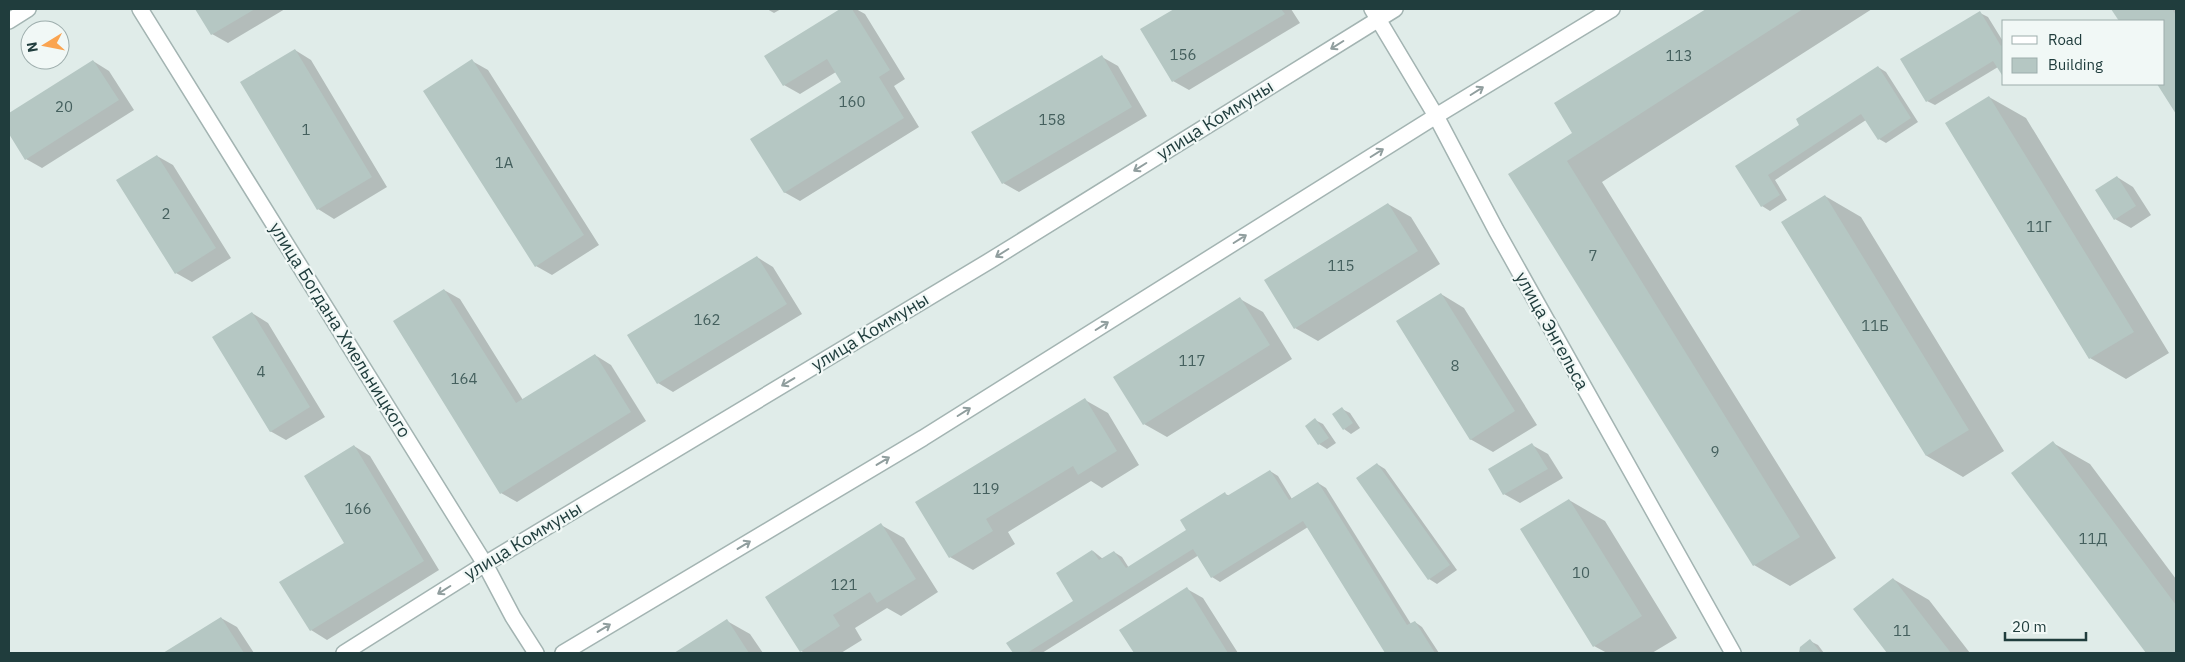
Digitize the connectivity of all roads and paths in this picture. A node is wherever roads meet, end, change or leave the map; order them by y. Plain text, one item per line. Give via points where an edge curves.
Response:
1 (28, 9) edge
2 (140, 9) edge
3 (1395, 9) edge
4 (1612, 9) edge
5 (1376, 14) edge
6 (9, 21) edge
7 (1436, 116) junction
8 (485, 564) junction
9 (344, 653) edge
10 (536, 653) edge
11 (562, 653) edge
12 (1733, 653) edge

1 - 6 street
2 - 8 street, улица Богдана Хмельницкого
3 - 5 street, улица Коммуны
7 -> 4 street
5 - 7 street, улица Энгельса
5 -> 8 street, улица Коммуны via 991,260
11 -> 7 street via 923,438
7 - 12 street, улица Энгельса via 1505,247
8 -> 9 street, улица Коммуны
8 - 10 street, улица Богдана Хмельницкого

